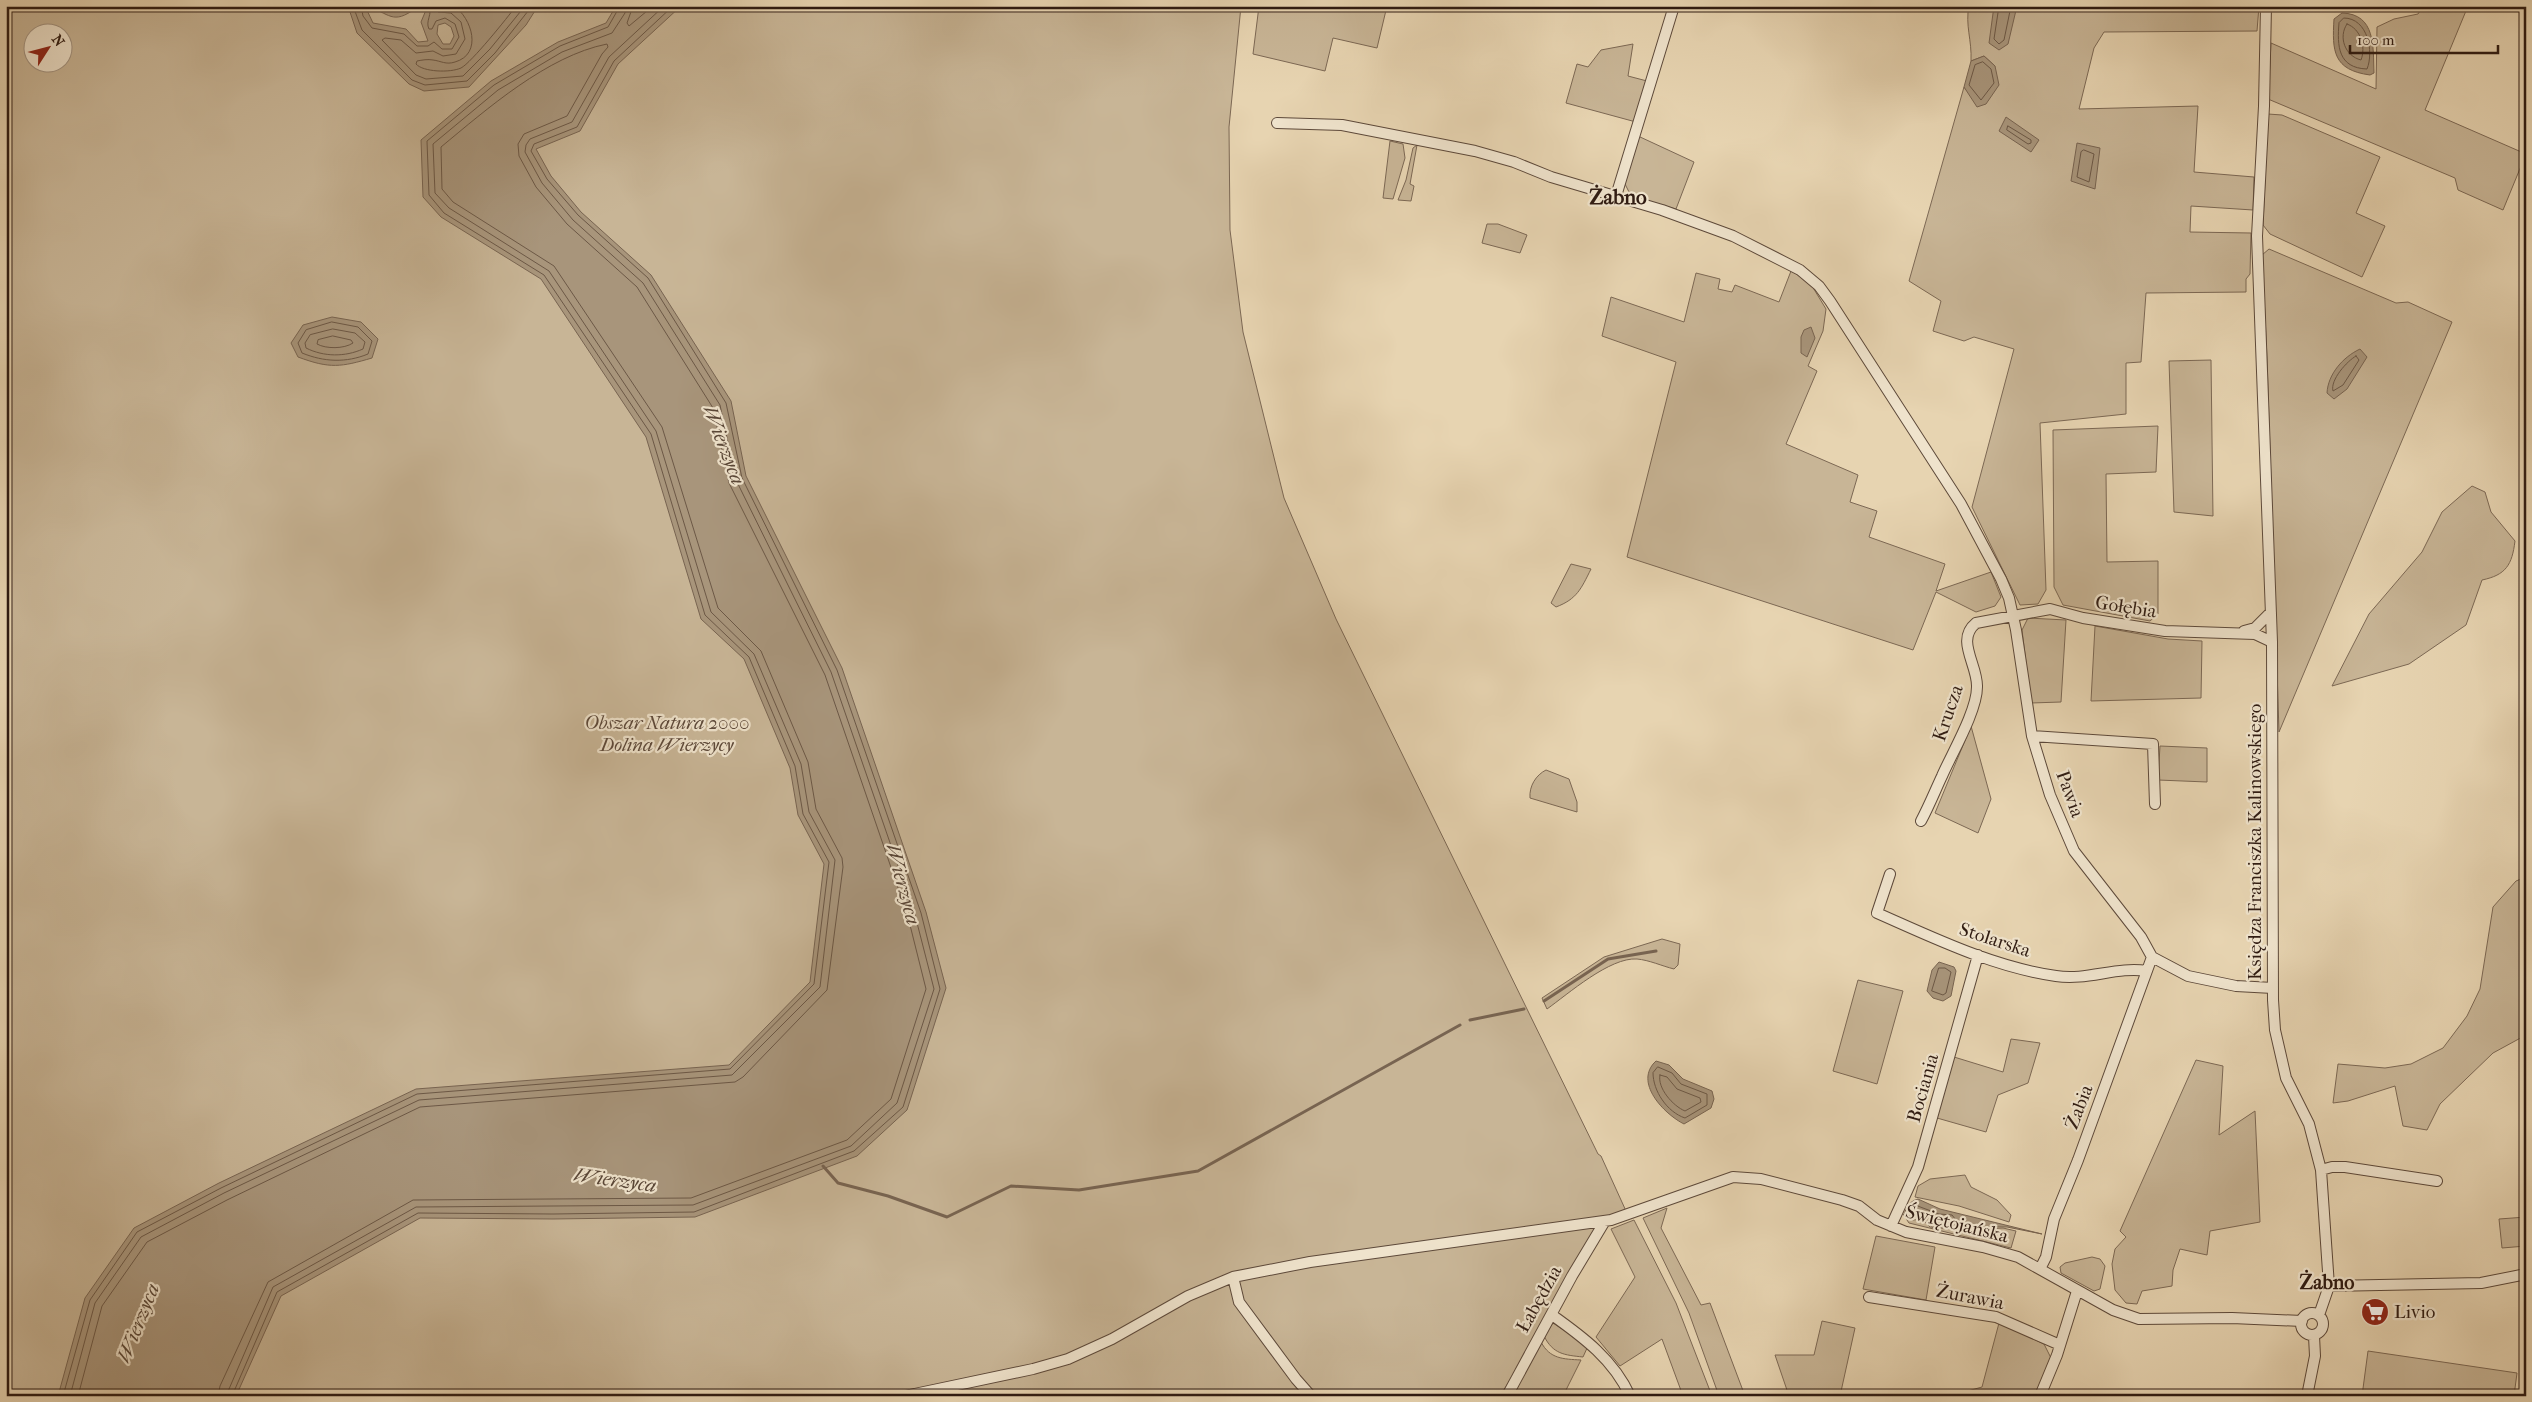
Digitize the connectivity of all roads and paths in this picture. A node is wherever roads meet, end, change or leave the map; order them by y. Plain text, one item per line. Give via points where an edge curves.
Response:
1 (1674, 6) edge
2 (2266, 6) edge
3 (1277, 123) dead end
4 (1616, 196) junction
5 (2271, 612) junction
6 (2013, 615) junction
7 (2235, 634) junction
8 (2272, 642) junction
9 (2032, 736) junction
10 (2154, 804) dead end
11 (1922, 822) dead end
12 (1890, 874) dead end
13 (1978, 956) junction
14 (2152, 957) junction
15 (2147, 971) junction
16 (2273, 988) junction
17 (2321, 1170) junction
18 (2437, 1181) dead end
19 (1605, 1220) junction
20 (1891, 1226) junction
21 (2040, 1269) junction
22 (2526, 1274) edge
23 (1233, 1277) junction
24 (2329, 1286) junction
25 (2077, 1291) junction
26 (1869, 1297) dead end
27 (1552, 1315) junction
28 (2319, 1315) junction
29 (2302, 1321) junction
30 (2314, 1336) junction
31 (2060, 1346) junction
32 (905, 1396) edge
33 (1311, 1396) edge
34 (1507, 1396) edge
35 (1630, 1396) edge
36 (2040, 1396) edge
37 (2307, 1396) edge

1 - 4 street
2 - 5 street, Księdza Franciszka Kalinowskiego via 2257,236
3 - 4 street, Pawia via 1342,125 1475,151
4 - 6 street, Pawia via 1733,236 1790,264 1813,280 1830,301 1961,504 2001,579
5 - 7 street, Gołębia via 2254,628
5 - 8 street, Księdza Franciszka Kalinowskiego
6 - 7 street, Gołębia via 2050,609 2083,618 2165,631
6 - 9 street, Pawia
6 - 11 street, Krucza via 1981,620 1969,630 1967,644 1976,673 1976,696
7 - 8 street, Gołębia via 2255,634
8 - 16 street, Księdza Franciszka Kalinowskiego
9 - 10 street via 2153,744
9 - 14 street, Pawia via 2053,803 2074,851 2135,929
12 - 13 street, Stolarska via 1876,913
13 - 15 street, Stolarska via 2056,976 2134,969
13 - 20 street, Bociania via 1918,1167
14 - 15 street, Żabia
14 - 16 street via 2188,976 2236,986
15 - 21 street, Żabia via 2054,1219 2046,1257
16 - 17 street, Księdza Franciszka Kalinowskiego via 2280,1057 2286,1078 2309,1124
17 - 18 street via 2345,1168
17 - 24 street, Księdza Franciszka Kalinowskiego
19 - 20 street, Świętojańska via 1622,1217 1723,1180 1750,1177 1842,1200 1859,1206
19 - 23 street, Świętojańska via 1310,1262
19 - 27 street, Łabędzia
20 - 21 street, Świętojańska via 2004,1253
21 - 25 street, Świętojańska
22 - 24 street via 2481,1283
23 - 32 street, Świętojańska via 1188,1296 1112,1339 1068,1359
23 - 33 street via 1239,1302
24 - 28 street, Księdza Franciszka Kalinowskiego
25 - 29 street, Świętojańska via 2139,1319
25 - 31 street
26 - 31 street, Żurawia via 1996,1317
27 - 34 street, Łabędzia
27 - 35 street via 1590,1343 1622,1379
28 - 29 street via 2309,1314
28 - 30 street via 2324,1327
29 - 30 street via 2304,1332
30 - 37 street via 2315,1356
31 - 36 street

